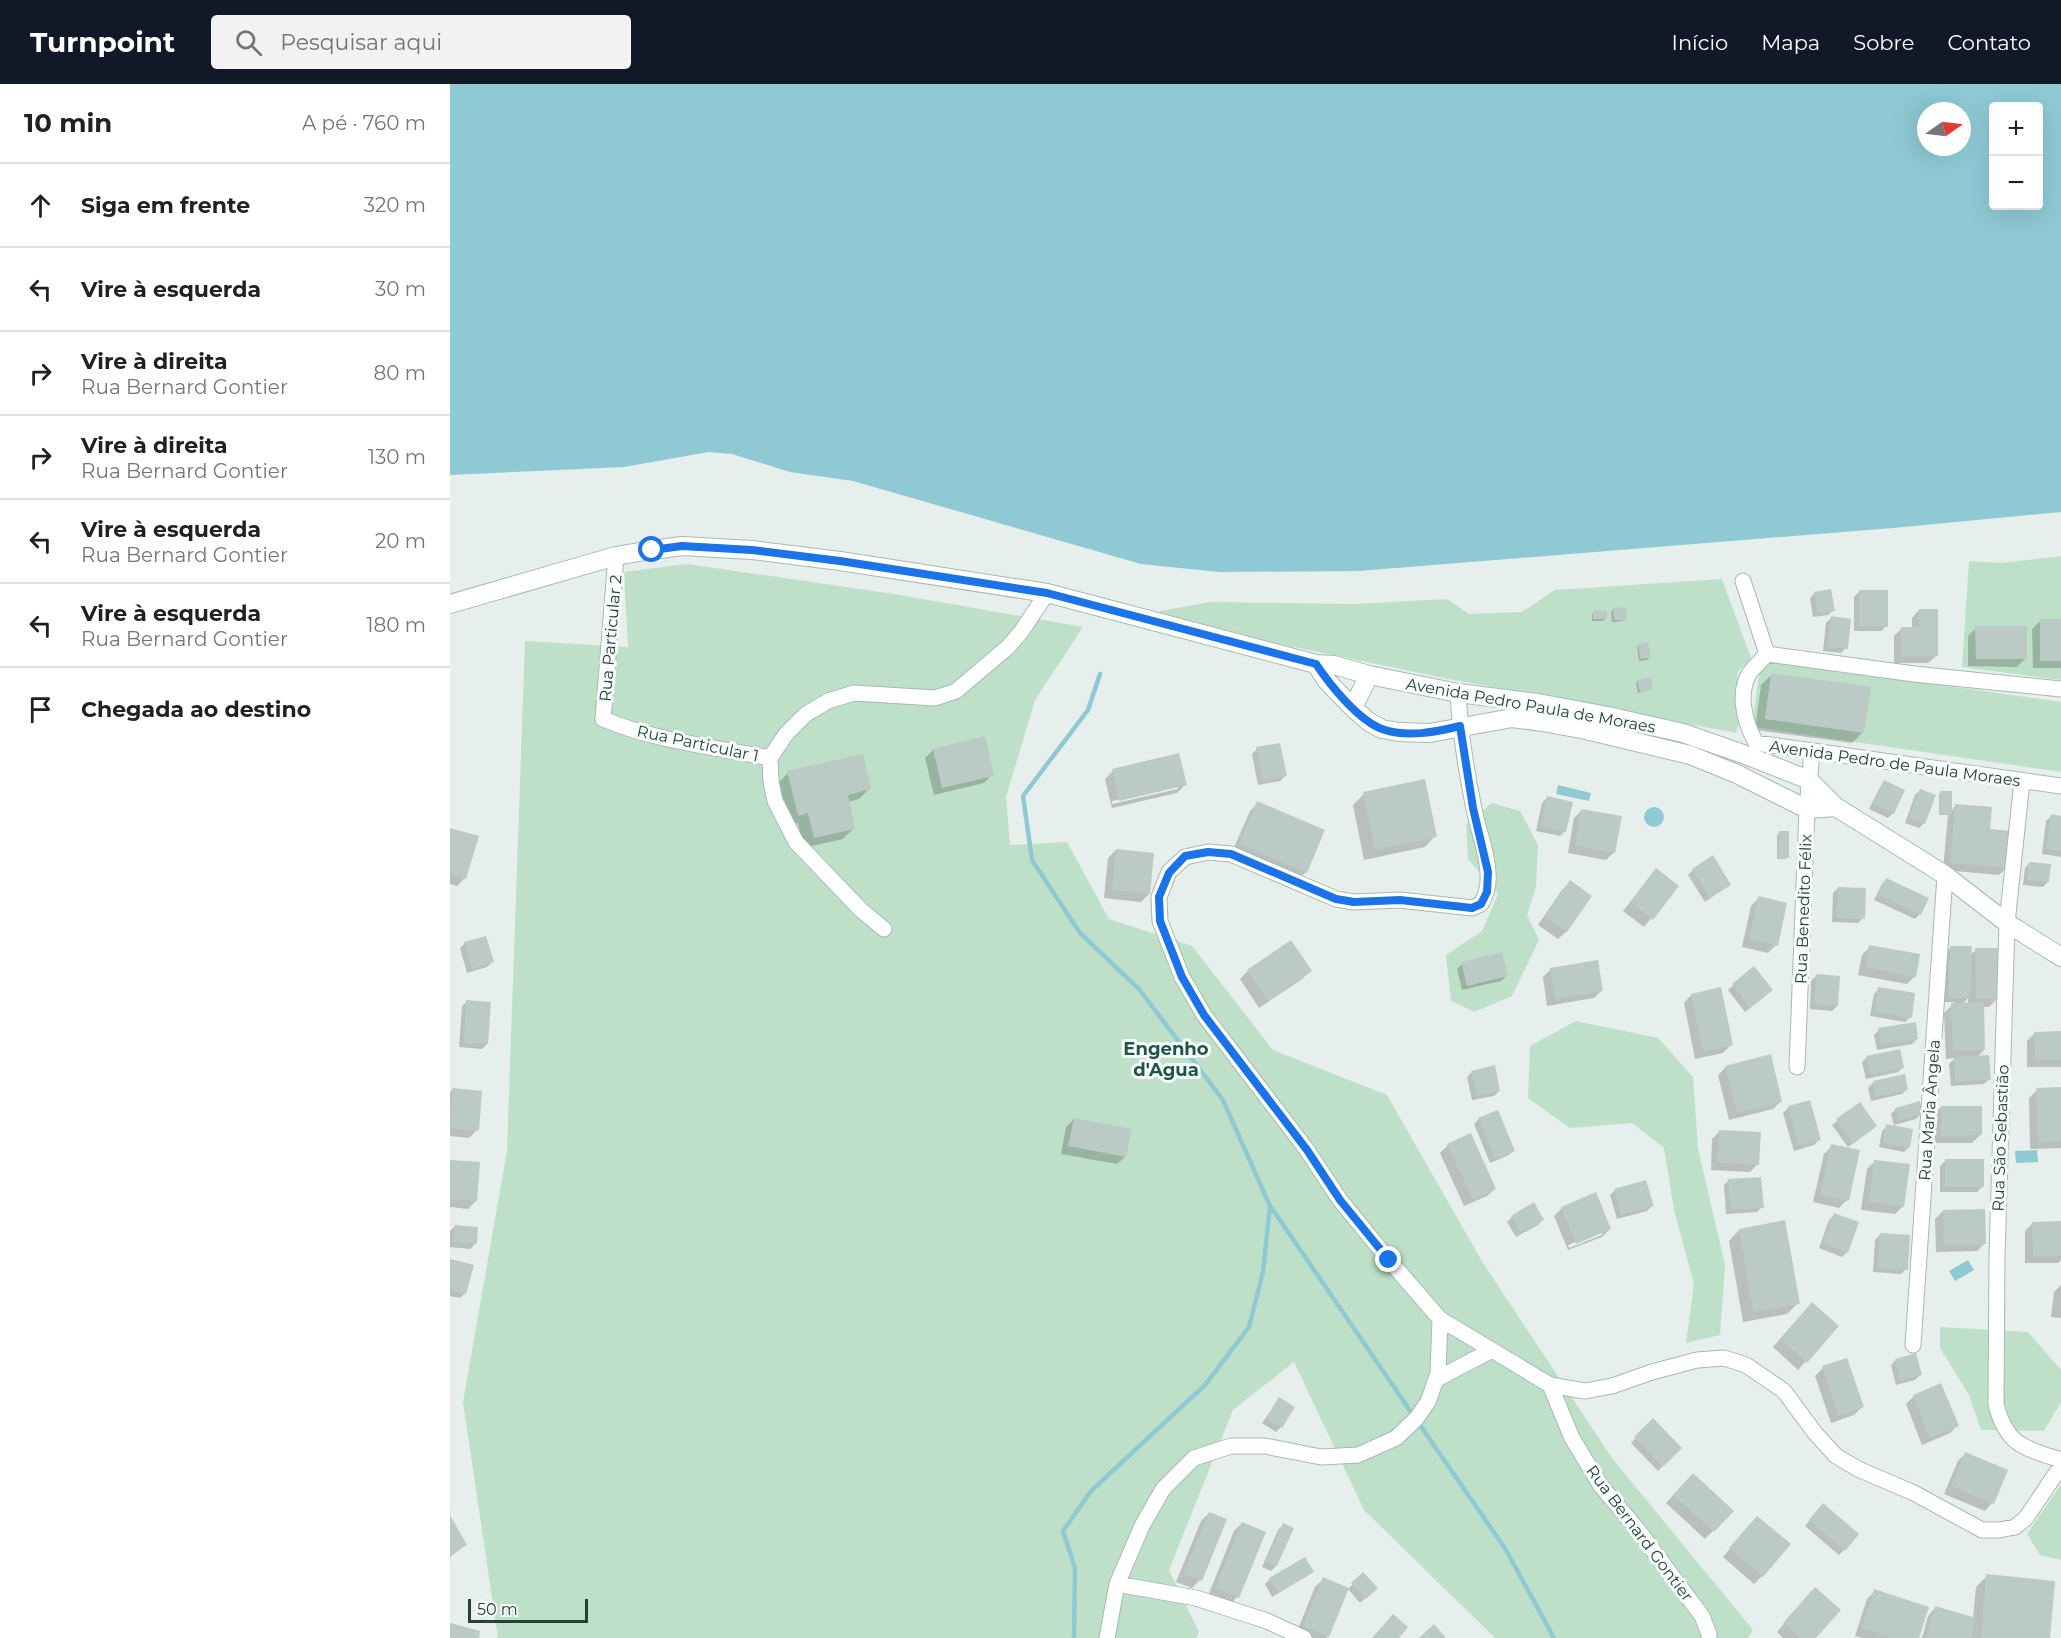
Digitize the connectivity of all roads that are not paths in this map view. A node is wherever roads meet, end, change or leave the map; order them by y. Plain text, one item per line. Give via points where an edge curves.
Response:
1 (616, 556) junction
2 (1743, 581) dead end
3 (1047, 593) junction
4 (450, 604) edge
5 (1767, 654) junction
6 (1316, 664) junction
7 (1369, 675) junction
8 (2061, 689) edge
9 (1458, 693) junction
10 (1353, 708) junction
11 (603, 718) joint
12 (1460, 726) junction
13 (1750, 748) junction
14 (1812, 751) junction
15 (770, 758) junction
16 (1809, 780) junction
17 (2022, 781) junction
18 (2061, 786) edge
19 (1836, 807) junction
20 (1807, 809) junction
21 (1945, 875) junction
22 (2007, 923) junction
23 (884, 929) dead end
24 (2061, 957) edge
25 (1797, 1067) dead end
26 (1440, 1319) junction
27 (1913, 1345) dead end
28 (1492, 1350) junction
29 (1437, 1379) junction
30 (1550, 1385) junction
31 (2061, 1460) edge
32 (2061, 1466) edge
33 (1117, 1584) junction
34 (1107, 1638) edge
35 (1304, 1638) edge
36 (1709, 1638) edge

1 - 3 main road, Avenida Pedro Paula de Moraes via 682,546 752,550
1 - 4 main road, Avenida Pedro Paula de Moraes
1 - 11 street, Rua Particular 2
2 - 5 street
3 - 6 main road, Avenida Pedro Paula de Moraes
3 - 15 street, Rua Particular 1 via 1008,647 956,691 935,698 854,693 828,701 806,714
5 - 8 street
5 - 13 street, Avenida Pedro de Paula Moraes via 1751,672 1743,693
6 - 7 main road, Avenida Pedro Paula de Moraes
6 - 10 main road, Avenida Pedro Paula de Moraes
7 - 9 main road, Avenida Pedro Paula de Moraes
7 - 10 main road
9 - 12 street
9 - 13 main road, Avenida Pedro Paula de Moraes via 1608,716
10 - 12 main road, Avenida Pedro Paula de Moraes via 1382,729 1399,732 1430,733
11 - 15 street, Rua Particular 1 via 624,728
12 - 20 main road, Avenida Pedro Paula de Moraes via 1512,718 1586,730 1690,755
12 - 26 street via 1488,872 1487,892 1481,904 1472,908 1400,900 1336,899 1231,854 1208,852 1185,856 1169,873 1159,897 1160,921 1182,977 1204,1015 1307,1150 1340,1200
13 - 14 street, Avenida Pedro de Paula Moraes
13 - 16 main road, Avenida Pedro Paula de Moraes
14 - 16 street, Rua Benedito Félix
14 - 17 street, Avenida Pedro de Paula Moraes
15 - 23 street via 775,801 796,843
16 - 19 main road, Avenida Pedro Paula de Moraes
16 - 20 street, Rua Benedito Félix
17 - 18 street, Avenida Pedro de Paula Moraes
17 - 22 street, Rua São Sebastião
19 - 20 main road
19 - 21 main road, Avenida Pedro Paula de Moraes
20 - 25 street, Rua Benedito Félix
21 - 22 main road, Avenida Pedro Paula de Moraes
21 - 27 street, Rua Maria Ângela
22 - 24 main road, Avenida Pedro Paula de Moraes
22 - 31 street, Rua São Sebastião via 1996,1404 2000,1421 2012,1439
26 - 28 street
26 - 29 street
28 - 29 street
28 - 30 street
29 - 33 street via 1416,1419 1396,1438 1358,1455 1321,1457 1265,1446 1231,1446 1194,1458 1163,1489
30 - 32 street via 1585,1391 1697,1360 1724,1358 1746,1365 1784,1391 1836,1456 1982,1530 2000,1530 2020,1523
30 - 36 street, Rua Bernard Gontier via 1572,1438 1601,1486 1702,1616
33 - 34 street
33 - 35 street via 1196,1598 1267,1621

